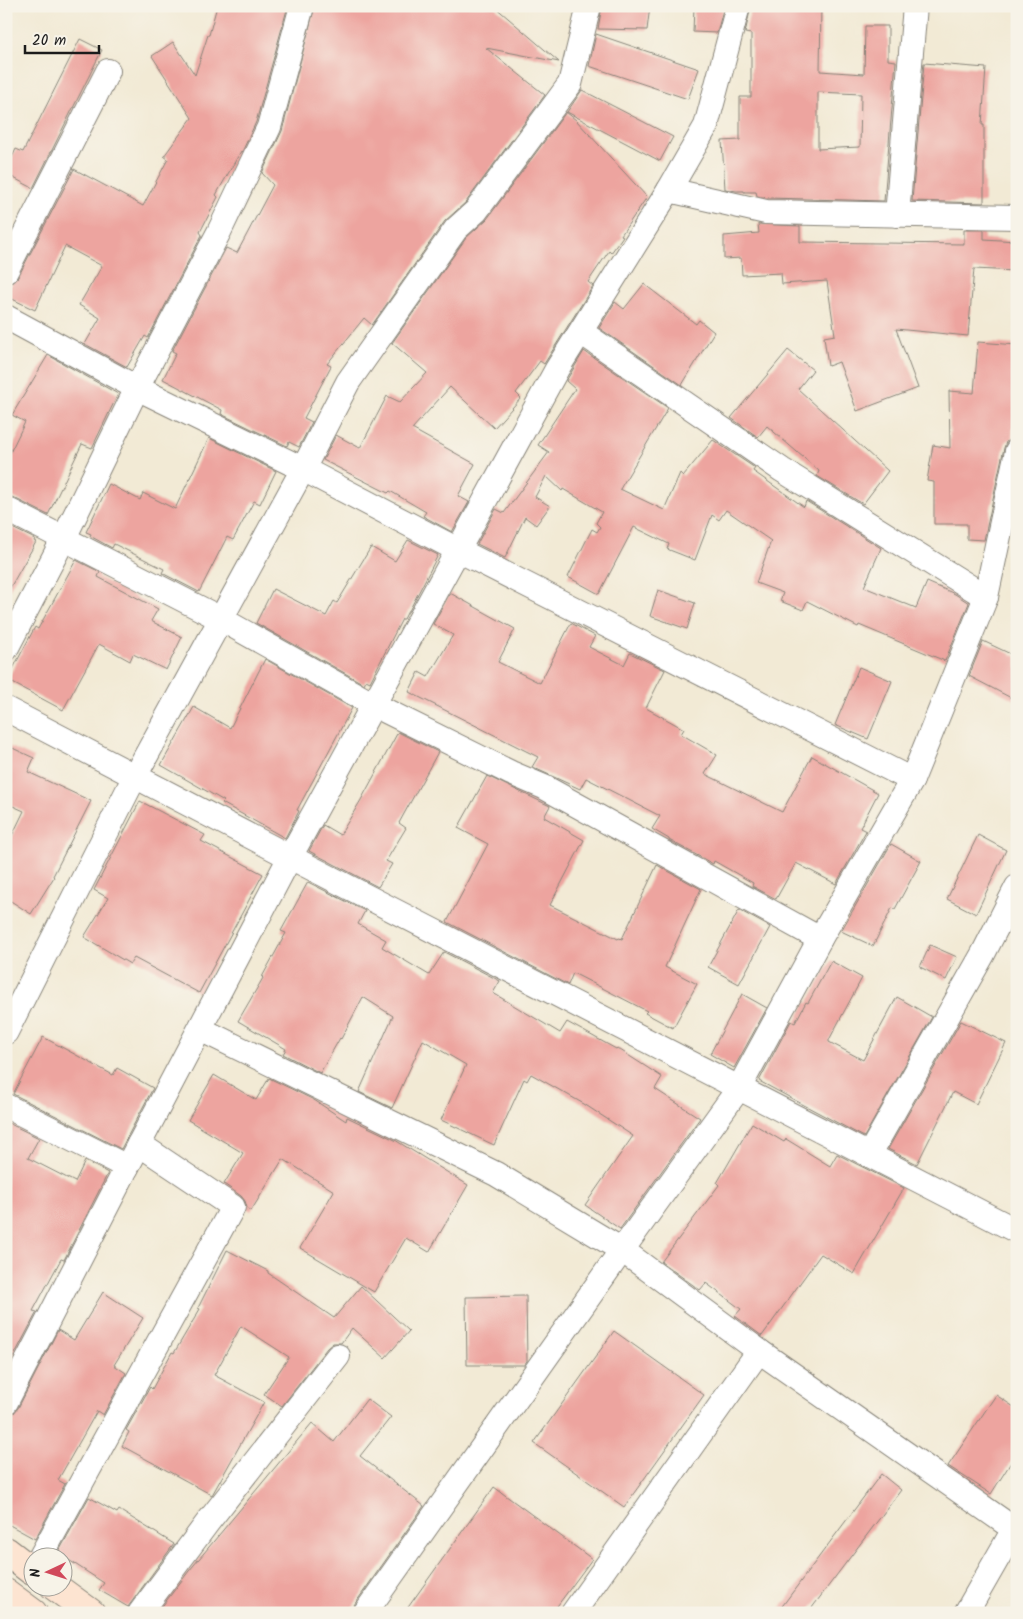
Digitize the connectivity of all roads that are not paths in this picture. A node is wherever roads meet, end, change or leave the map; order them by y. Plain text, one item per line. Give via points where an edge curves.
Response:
1 (302, 6) edge
2 (588, 6) edge
3 (738, 6) edge
4 (915, 6) edge
5 (108, 71) dead end
6 (669, 190) junction
7 (897, 215) junction
8 (1017, 217) edge
9 (6, 271) edge
10 (6, 317) edge
11 (581, 332) junction
12 (137, 388) junction
13 (1017, 451) edge
14 (302, 469) junction
15 (6, 509) edge
16 (64, 538) junction
17 (458, 550) junction
18 (986, 597) junction
19 (221, 619) junction
20 (6, 649) edge
21 (374, 705) junction
22 (6, 709) edge
23 (135, 776) junction
24 (912, 780) junction
25 (290, 857) junction
26 (1017, 887) edge
27 (820, 939) junction
28 (200, 1029) junction
29 (6, 1032) edge
30 (739, 1088) junction
31 (6, 1106) edge
32 (139, 1144) junction
33 (869, 1155) junction
34 (127, 1167) junction
35 (1017, 1231) edge
36 (622, 1250) junction
37 (759, 1351) junction
38 (338, 1356) dead end
39 (6, 1402) edge
40 (1015, 1526) edge
41 (47, 1546) edge
42 (6, 1551) edge
43 (22, 1563) edge
44 (68, 1596) edge
45 (91, 1613) edge
46 (140, 1613) edge
47 (365, 1613) edge
48 (573, 1613) edge
49 (966, 1613) edge

1 - 12 street via 269,127 219,232
2 - 14 street via 570,84 476,211 456,229 348,382
3 - 6 street via 706,126
4 - 7 street
5 - 9 street
6 - 7 street via 766,212
6 - 11 street
7 - 8 street
10 - 12 street
11 - 17 street via 557,369
11 - 18 street via 782,470
12 - 14 street
12 - 16 street
13 - 18 street
14 - 17 street
14 - 19 street
15 - 16 street
16 - 19 street
16 - 20 street
17 - 21 street
17 - 24 street
18 - 24 street
19 - 21 street
19 - 23 street
21 - 25 street
21 - 27 street via 544,787
22 - 23 street
23 - 25 street
23 - 29 street
24 - 27 street
25 - 28 street
25 - 30 street
26 - 33 street via 983,954
27 - 30 street
28 - 32 street
28 - 36 street via 496,1174
30 - 33 street
30 - 36 street
31 - 34 street
32 - 34 street
32 - 41 street via 234,1207
33 - 35 street
34 - 39 street
36 - 37 street
36 - 47 street
37 - 40 street
37 - 48 street
38 - 46 street
40 - 49 street
42 - 43 main road
44 - 45 main road

